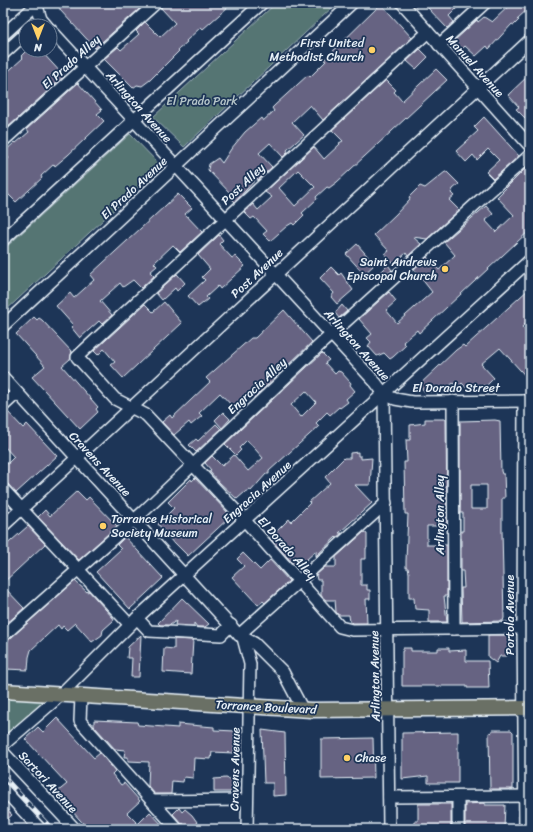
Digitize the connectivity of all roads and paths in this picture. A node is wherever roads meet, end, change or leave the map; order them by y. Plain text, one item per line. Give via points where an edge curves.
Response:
1 (156, 3) edge
2 (262, 3) edge
3 (352, 3) edge
4 (402, 3) edge
5 (485, 3) edge
6 (36, 4) edge
7 (40, 18) edge
8 (428, 32) junction
9 (3, 35) edge
10 (58, 37) edge
11 (18, 40) edge
12 (530, 40) edge
13 (440, 45) junction
14 (3, 54) edge
15 (85, 66) junction
16 (477, 88) junction
17 (132, 121) junction
18 (3, 141) edge
19 (530, 146) edge
20 (530, 155) edge
21 (177, 167) junction
22 (224, 220) junction
23 (3, 240) edge
24 (530, 260) edge
25 (275, 275) junction
26 (3, 326) edge
27 (331, 335) junction
28 (77, 357) joint
29 (3, 377) edge
30 (18, 393) junction
31 (384, 394) junction
32 (527, 401) edge
33 (453, 402) junction
34 (3, 406) edge
35 (130, 408) junction
36 (77, 457) junction
37 (192, 465) junction
38 (3, 489) edge
39 (386, 503) junction
40 (22, 509) junction
41 (134, 519) junction
42 (245, 521) junction
43 (3, 526) edge
44 (78, 569) junction
45 (186, 576) junction
46 (298, 580) junction
47 (133, 622) junction
48 (231, 625) junction
49 (526, 628) edge
50 (454, 629) junction
51 (388, 630) junction
52 (3, 636) edge
53 (241, 637) junction
54 (3, 691) edge
55 (61, 694) junction
56 (81, 696) junction
57 (249, 707) junction
58 (527, 708) edge
59 (303, 710) junction
60 (389, 710) junction
61 (3, 745) edge
62 (3, 752) edge
63 (3, 789) edge
64 (527, 796) edge
65 (389, 797) junction
66 (458, 797) junction
67 (246, 800) junction
68 (153, 801) junction
69 (40, 829) edge
70 (74, 829) edge
71 (177, 829) edge
72 (247, 829) edge
73 (389, 829) edge
74 (458, 829) edge
75 (525, 829) edge

1 - 15 street, El Prado Alley
2 - 17 street
3 - 21 street, El Prado Avenue
4 - 8 street, Manuel Avenue
5 - 13 street
6 - 7 street
6 - 9 street
8 - 13 street, Manuel Avenue
8 - 22 street, Post Alley
10 - 15 street, Arlington Avenue
11 - 14 street
12 - 16 street, Post Avenue
13 - 16 street, Manuel Avenue
15 - 17 street, Arlington Avenue
15 - 18 street, El Prado Alley
16 - 19 street, Manuel Avenue
16 - 25 street, Post Avenue
17 - 21 street, Arlington Avenue
17 - 23 street
20 - 27 street, Engracia Alley
21 - 22 street, Arlington Avenue
21 - 26 street, El Prado Avenue
22 - 25 street, Arlington Avenue
22 - 28 street, Post Alley
24 - 31 street, Engracia Avenue
25 - 27 street, Arlington Avenue
25 - 35 street, Post Avenue
27 - 31 street, Arlington Avenue
27 - 37 street, Engracia Alley
28 - 35 street, El Dorado Alley via 115,399
29 - 30 street, Cravens Avenue
30 - 34 street
30 - 36 street, Cravens Avenue
31 - 33 street, El Dorado Street via 412,402
31 - 39 street, Arlington Avenue
31 - 42 street, Engracia Avenue
32 - 33 street, El Dorado Street
32 - 49 street, Portola Avenue
33 - 50 street, Arlington Alley
35 - 36 street, Post Avenue
35 - 37 street, El Dorado Alley via 146,415
36 - 40 street, Post Avenue
36 - 41 street, Cravens Avenue
37 - 41 street, Engracia Alley
37 - 42 street, El Dorado Alley
38 - 40 street
39 - 46 street
39 - 51 street, Arlington Avenue
40 - 43 street, Post Avenue
40 - 44 street
41 - 44 street, Engracia Alley
41 - 45 street, Cravens Avenue
42 - 45 street, Engracia Avenue
42 - 46 street, El Dorado Alley
44 - 47 street
44 - 52 street, Engracia Alley
45 - 47 street, Engracia Avenue
45 - 48 street, Cravens Avenue
46 - 51 street, El Dorado Alley via 305,595 318,610 340,627
46 - 53 street
47 - 48 street via 149,631 221,635
47 - 55 street, Engracia Avenue
48 - 53 street, Cravens Avenue
49 - 50 street, El Dorado Alley
49 - 58 street, Portola Avenue
50 - 51 street, El Dorado Alley
51 - 60 street, Arlington Avenue
53 - 57 street, Cravens Avenue via 250,664
53 - 59 street, Cravens Avenue via 254,643 283,672
54 - 55 main road, Torrance Boulevard
55 - 56 main road, Torrance Boulevard
55 - 61 street, Engracia Avenue
56 - 57 main road, Torrance Boulevard
56 - 68 street via 80,721
57 - 59 main road, Torrance Boulevard
57 - 67 street, Cravens Avenue
58 - 60 main road, Torrance Boulevard
58 - 64 street, Portola Avenue
59 - 60 main road, Torrance Boulevard
60 - 65 street, Arlington Avenue
62 - 70 street, Sartori Avenue
63 - 69 street
64 - 66 street
64 - 75 street, Portola Avenue
65 - 66 street
65 - 73 street, Arlington Avenue
66 - 74 street
67 - 68 street
67 - 72 street, Cravens Avenue
68 - 71 street

